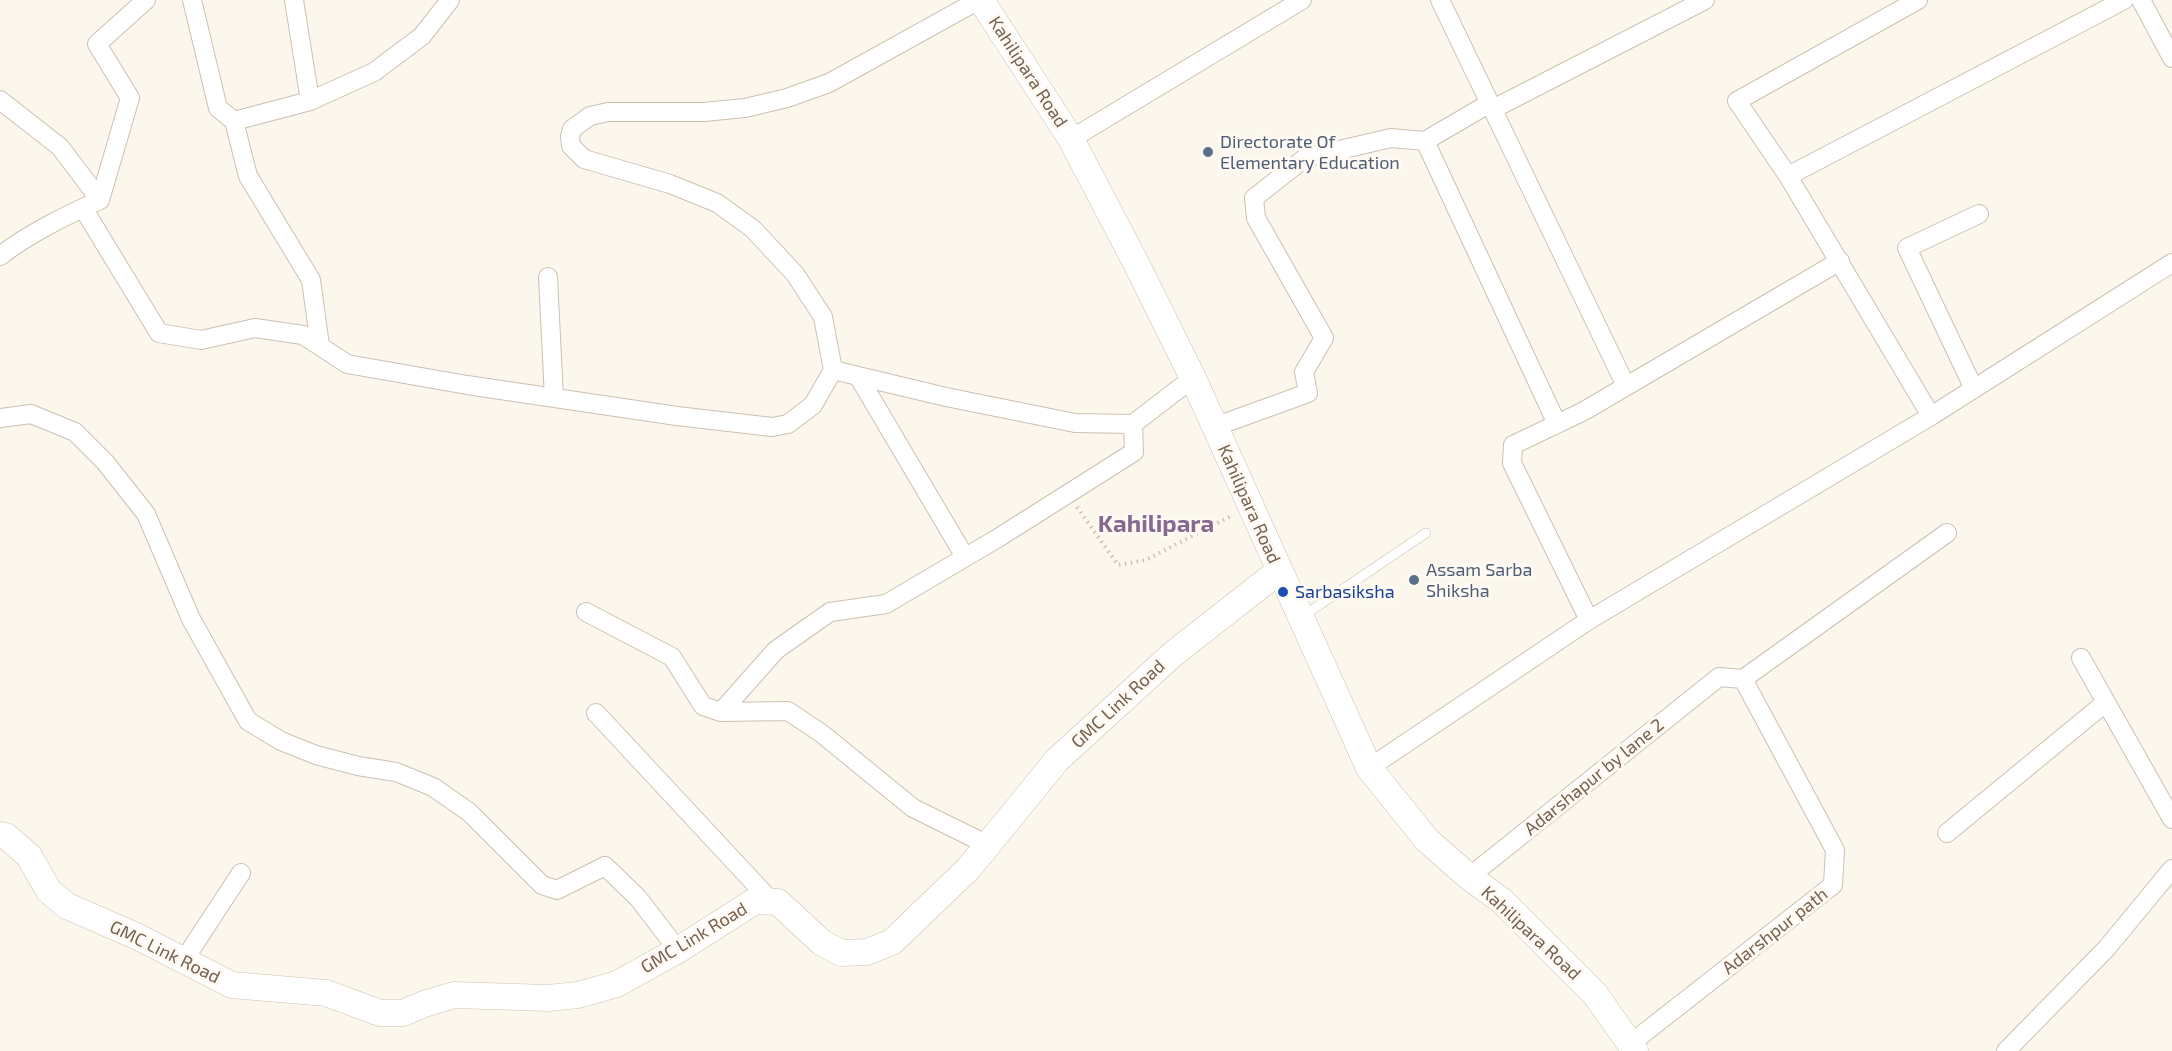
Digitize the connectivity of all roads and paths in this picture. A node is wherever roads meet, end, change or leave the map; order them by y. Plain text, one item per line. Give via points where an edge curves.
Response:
1 (146, 0) edge
2 (294, 0) edge
3 (450, 0) edge
4 (980, 0) edge
5 (1440, 0) edge
6 (1706, 0) edge
7 (1918, 0) edge
8 (2124, 0) edge
9 (2141, 0) edge
10 (192, 1) edge
11 (1292, 3) edge
12 (2172, 58) edge
13 (0, 99) edge
14 (310, 100) junction
15 (1491, 106) junction
16 (234, 121) junction
17 (1071, 139) junction
18 (1425, 141) junction
19 (1788, 176) junction
20 (92, 204) junction
21 (1980, 214) dead end
22 (0, 256) edge
23 (1840, 261) junction
24 (2172, 263) edge
25 (548, 278) dead end
26 (320, 346) junction
27 (833, 370) junction
28 (858, 376) junction
29 (1193, 378) junction
30 (1626, 386) junction
31 (1974, 389) junction
32 (554, 398) junction
33 (1931, 416) junction
34 (0, 418) edge
35 (1133, 423) junction
36 (1557, 424) junction
37 (1214, 427) junction
38 (1067, 495) junction
39 (1238, 512) dead end
40 (1426, 533) dead end
41 (1947, 533) dead end
42 (965, 557) junction
43 (1279, 571) junction
44 (586, 612) dead end
45 (1301, 617) junction
46 (1589, 620) junction
47 (2081, 658) dead end
48 (1743, 680) junction
49 (2105, 703) junction
50 (721, 712) junction
51 (596, 713) dead end
52 (1369, 768) junction
53 (2172, 819) edge
54 (1947, 833) dead end
55 (0, 835) edge
56 (988, 844) junction
57 (2172, 869) edge
58 (241, 873) dead end
59 (1469, 877) junction
60 (772, 902) junction
61 (678, 950) junction
62 (184, 960) junction
63 (1633, 1047) edge
64 (2006, 1051) edge

1 - 20 street via 97,44 130,98
2 - 14 street
3 - 14 street via 422,36 374,72
4 - 17 street, Kahilipara Road
4 - 27 street via 829,83 787,98 704,112 608,112 590,116 572,129 571,146 584,159 670,184 717,203 753,230 795,274 823,317
5 - 15 street
6 - 15 street
7 - 19 street via 1737,101
8 - 19 street
9 - 12 street
10 - 16 street via 218,108
11 - 17 street
13 - 20 street via 60,147
14 - 16 street
15 - 18 street
15 - 30 street
16 - 26 street via 248,176 311,280
17 - 29 street, Kahilipara Road
18 - 36 street
18 - 37 street via 1391,138 1305,158 1254,198 1256,218 1324,338 1304,372 1308,393
19 - 23 street
20 - 22 street via 16,243
20 - 26 street via 159,333 201,340 255,328 303,335
21 - 31 street via 1907,248
23 - 30 street
23 - 33 street
24 - 31 street
25 - 32 street
26 - 32 street via 347,364
27 - 28 street
27 - 32 street via 813,405 788,424 772,427
28 - 35 street via 1076,423
28 - 42 street
29 - 35 street
29 - 37 street, Kahilipara Road
30 - 36 street
31 - 33 street
33 - 46 street
34 - 61 street via 31,414 75,432 105,462 146,514 190,620 248,721 281,741 316,755 396,772 433,787 469,812 542,885 557,891 605,866 638,898
35 - 38 street via 1134,453
36 - 46 street via 1514,445 1512,463
37 - 43 street, Kahilipara Road
38 - 39 path via 1118,564 1146,560
38 - 42 street
40 - 45 lane
41 - 48 street
42 - 50 street via 886,604 830,612 776,650
43 - 45 street, Kahilipara Road
43 - 56 street, GMC Link Road via 1173,654 1057,760
44 - 50 street via 672,657 703,706
45 - 52 street, Kahilipara Road
46 - 52 street
47 - 49 street
48 - 59 street, Adarshapur by lane 2 via 1719,677
48 - 63 street, Adarshpur path via 1835,850 1833,885
49 - 53 street
49 - 54 street
50 - 56 street via 788,711 821,732 913,808
51 - 60 street
52 - 59 street, Kahilipara Road via 1427,840
55 - 62 street, GMC Link Road via 29,856 49,891 67,906
56 - 60 street, GMC Link Road via 969,868 892,942 867,952 841,953 821,942 778,903
57 - 64 street via 2106,949
58 - 62 street
59 - 63 street, Kahilipara Road via 1502,901 1595,994
60 - 61 street, GMC Link Road via 755,900
61 - 62 street, GMC Link Road via 617,984 578,995 454,995 403,1013 380,1013 326,993 232,985

